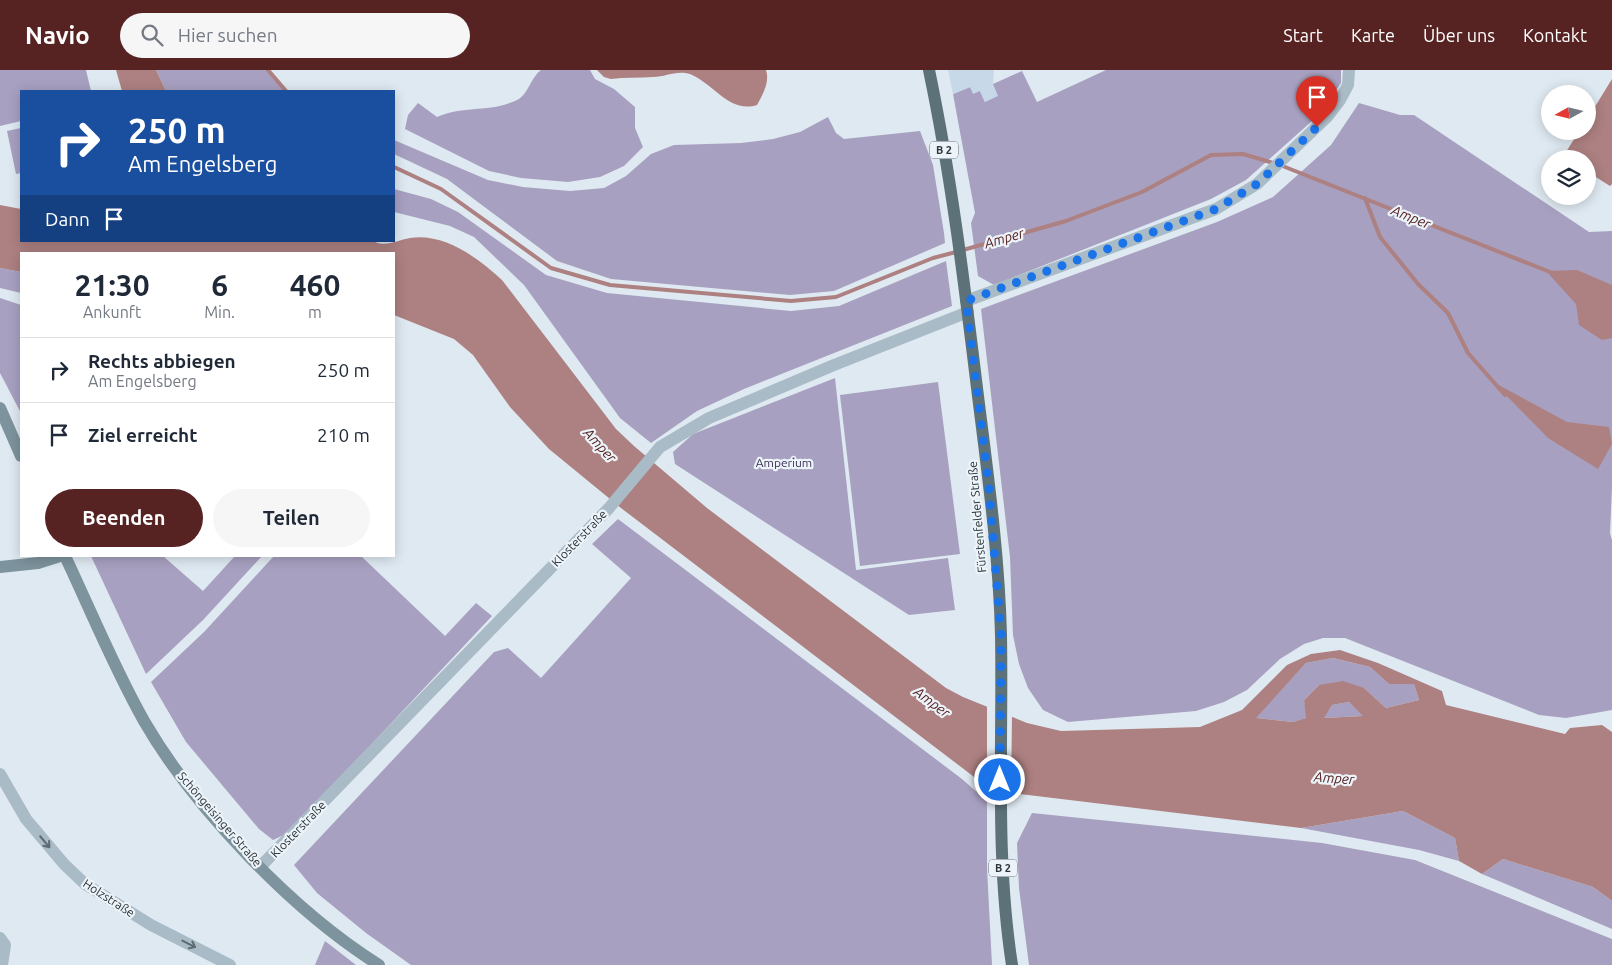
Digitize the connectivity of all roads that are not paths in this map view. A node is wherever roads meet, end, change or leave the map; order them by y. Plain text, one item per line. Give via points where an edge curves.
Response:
1 (928, 70) edge
2 (1348, 70) edge
3 (967, 307) junction
4 (0, 408) edge
5 (20, 454) edge
6 (57, 557) edge
7 (65, 557) edge
8 (0, 567) edge
9 (0, 774) edge
10 (260, 867) junction
11 (0, 938) edge
12 (2, 965) edge
13 (230, 965) edge
14 (379, 965) edge
15 (1012, 965) edge

1 - 3 main road, Fürstenfelder Straße / B 2 via 939,117
2 - 3 street, Klosterstraße via 1348,85 1340,100 1257,184 1216,209
3 - 10 street, Klosterstraße via 709,418 660,447 613,502
3 - 15 main road, Fürstenfelder Straße / B 2 via 989,489 1001,634 1000,800
4 - 5 street
6 - 8 street via 38,563
7 - 10 street, Schöngeisinger Straße via 145,723 189,787
9 -> 13 street, Holzstraße via 26,819 84,884 148,923
10 - 14 street, Schöngeisinger Straße via 312,915
11 - 12 street via 5,945

